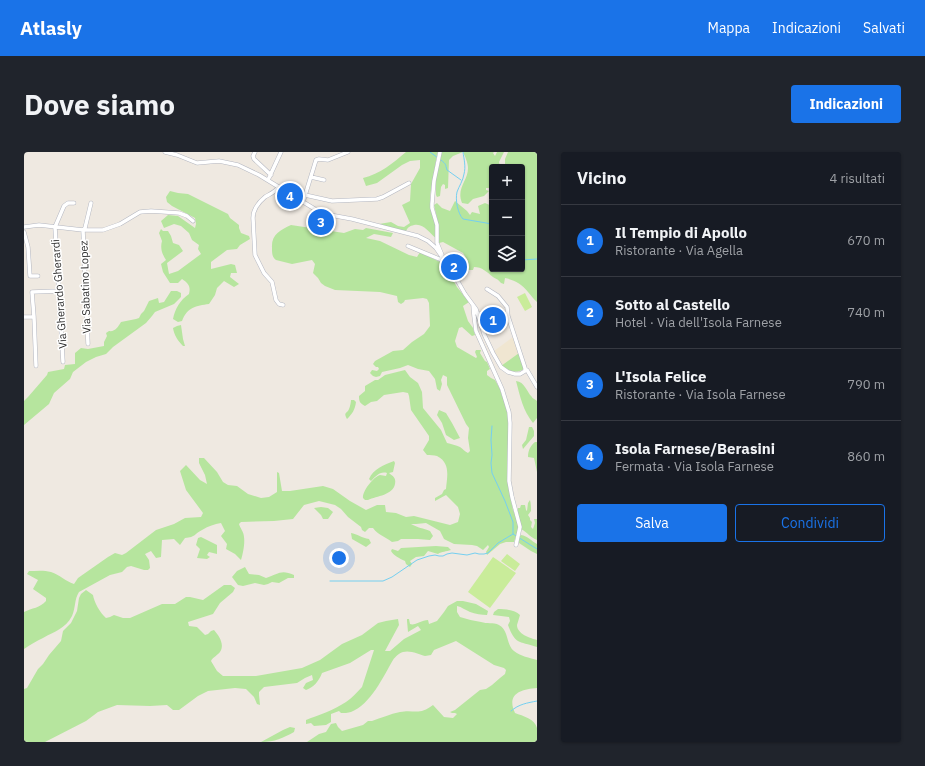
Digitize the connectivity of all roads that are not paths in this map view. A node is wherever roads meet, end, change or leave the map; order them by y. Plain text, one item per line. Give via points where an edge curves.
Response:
1 (165, 152) edge
2 (255, 152) edge
3 (281, 152) edge
4 (348, 152) edge
5 (440, 154) edge
6 (270, 176) junction
7 (310, 177) junction
8 (268, 180) junction
9 (324, 180) dead end
10 (409, 183) dead end
11 (279, 187) junction
12 (305, 195) junction
13 (303, 202) junction
14 (74, 203) dead end
15 (91, 203) dead end
16 (192, 221) dead end
17 (24, 227) edge
18 (55, 227) junction
19 (83, 230) junction
20 (24, 232) edge
21 (408, 246) dead end
22 (443, 260) junction
23 (38, 276) dead end
24 (487, 289) dead end
25 (59, 291) junction
26 (473, 305) junction
27 (283, 306) dead end
28 (478, 314) junction
29 (497, 314) dead end
30 (24, 317) edge
31 (34, 317) junction
32 (88, 344) dead end
33 (63, 362) dead end
34 (36, 366) dead end
35 (527, 370) dead end
36 (537, 387) edge
37 (516, 545) dead end

1 - 8 street via 198,163 216,161 243,167
2 - 6 street via 254,159
3 - 6 street
4 - 7 street via 328,160 317,160
5 - 22 street via 433,187 432,208 437,225 437,243
6 - 8 street
7 - 9 street
7 - 12 street
8 - 11 street
10 - 12 street via 377,199 332,200
11 - 13 street
11 - 27 street via 255,208 253,218 255,255 272,282 276,300
12 - 13 street
13 - 22 street via 322,212 423,238
14 - 18 street via 64,206
15 - 19 street
16 - 19 street via 179,213 144,211 103,230
17 - 18 street
18 - 19 street
18 - 25 street, Via Gherardo Gherardi
19 - 32 street, Via Sabatino Lopez
20 - 23 street via 29,251 30,276
21 - 22 street
22 - 26 street
24 - 28 street via 498,296 507,307 525,371 520,374 511,373 501,367 484,334
25 - 31 street via 32,292
25 - 33 street, Via Gherardo Gherardi
26 - 28 street
26 - 37 street via 476,331 502,389 509,412 509,481 520,524
28 - 29 street
30 - 31 street
31 - 34 street
35 - 36 street

